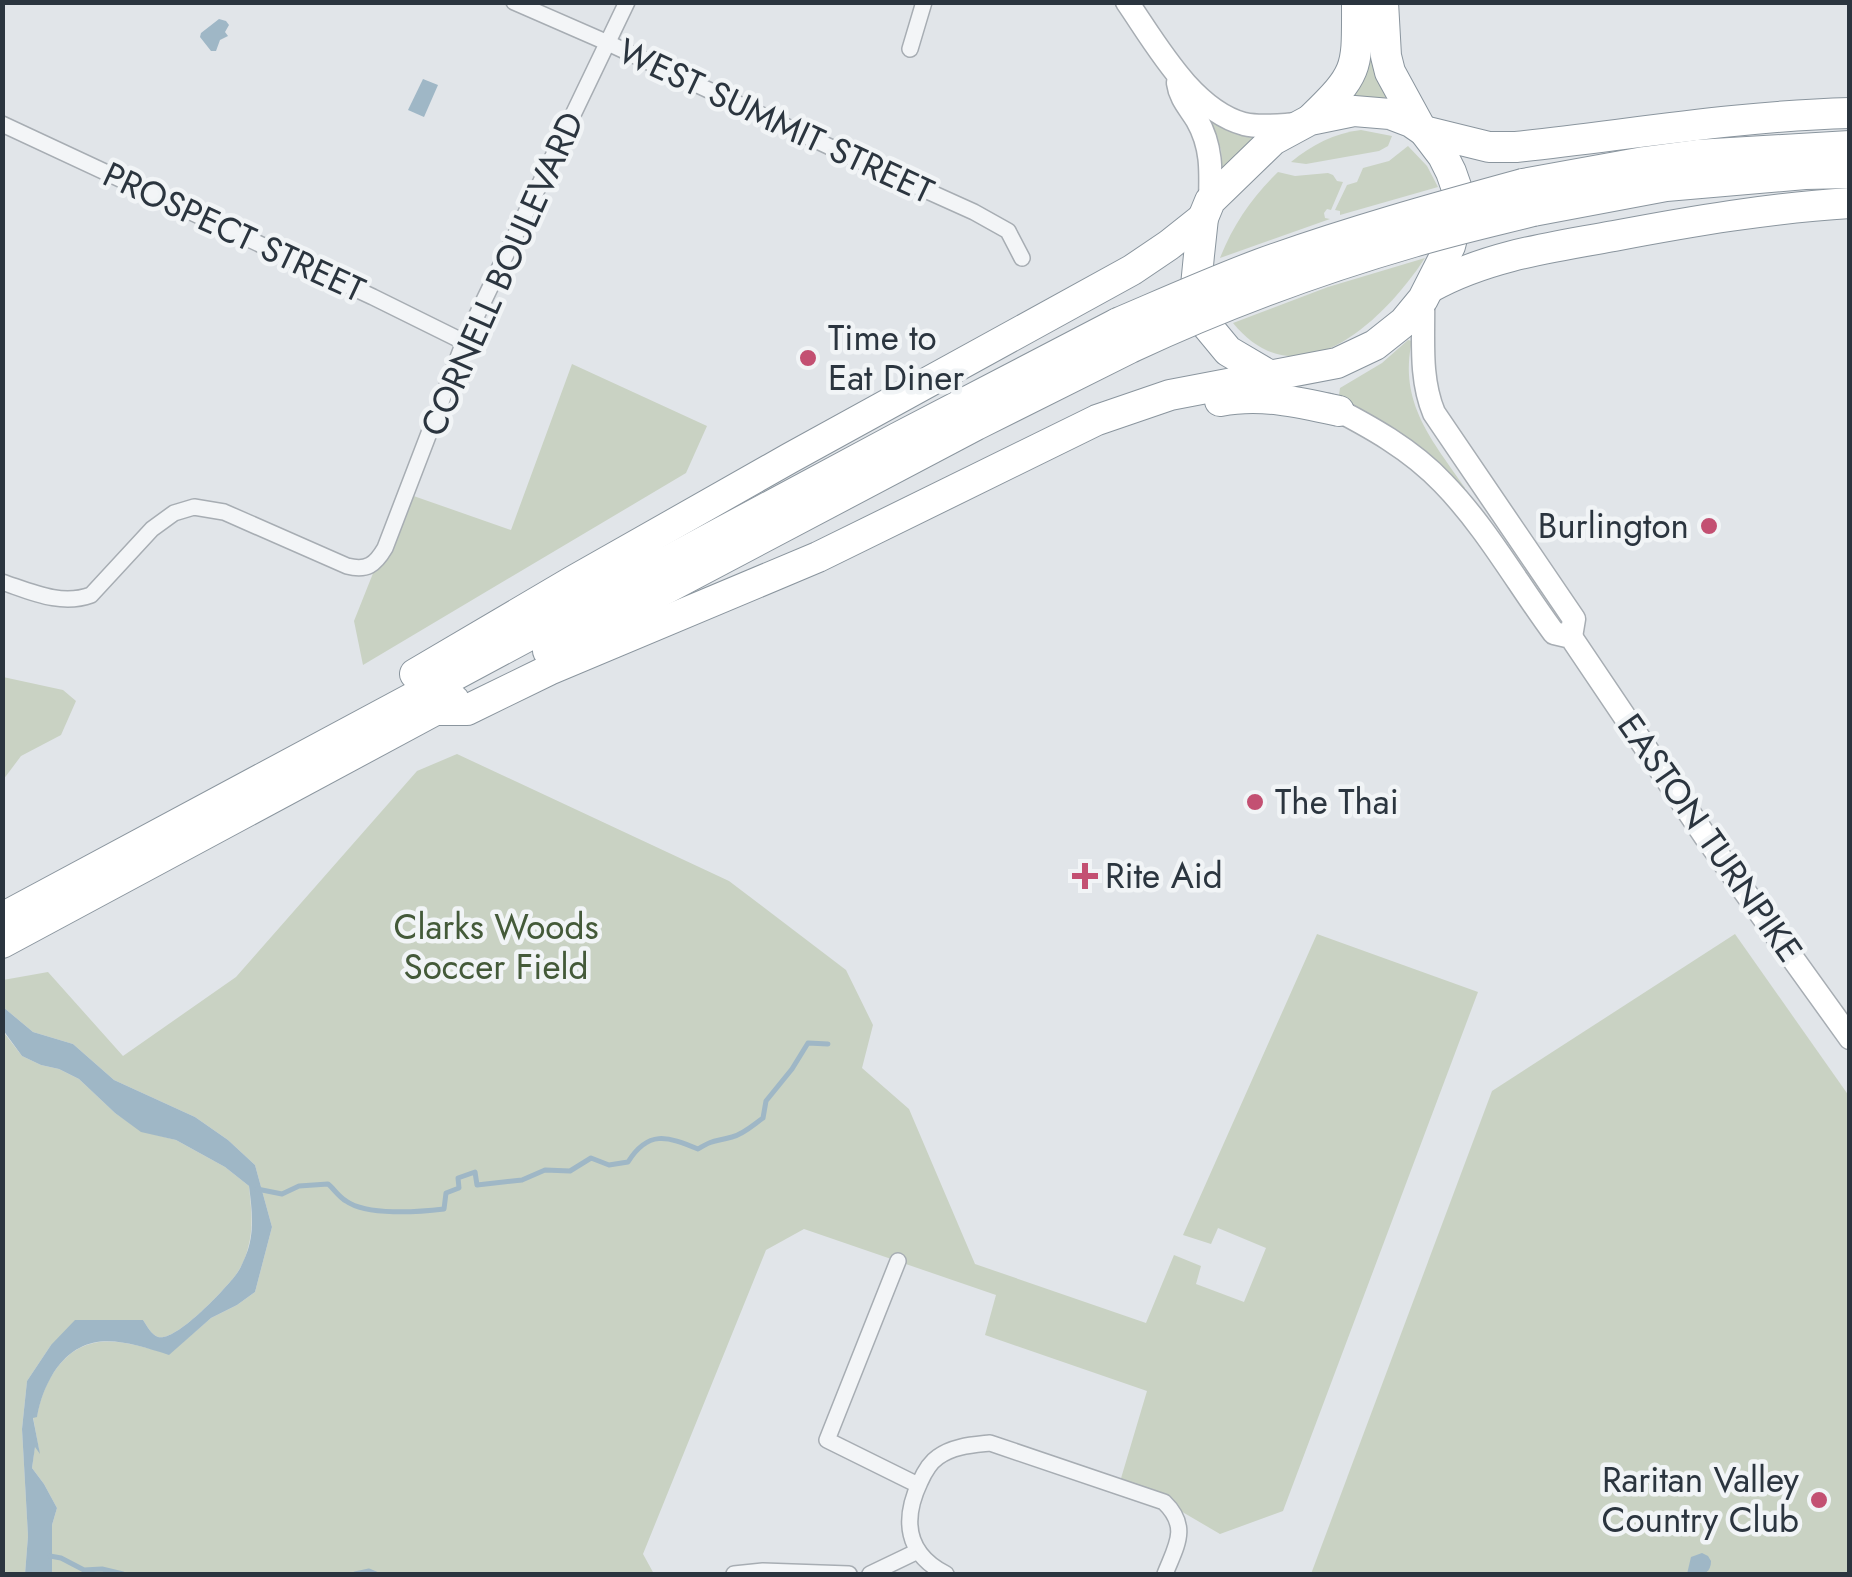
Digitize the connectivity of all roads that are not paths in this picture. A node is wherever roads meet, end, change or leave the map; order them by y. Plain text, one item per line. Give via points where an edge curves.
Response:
1 (514, 2) edge
2 (627, 2) edge
3 (924, 2) edge
4 (1127, 2) edge
5 (1356, 2) edge
6 (1383, 2) edge
7 (608, 43) junction
8 (910, 49) dead end
9 (1177, 74) junction
10 (1850, 113) edge
11 (1306, 122) junction
12 (2, 124) edge
13 (1422, 129) junction
14 (1850, 146) edge
15 (1850, 173) edge
16 (1528, 198) junction
17 (1850, 203) edge
18 (1207, 209) junction
19 (1022, 258) dead end
20 (1427, 293) junction
21 (1124, 336) junction
22 (464, 342) junction
23 (1267, 374) junction
24 (1339, 411) junction
25 (981, 476) junction
26 (2, 582) edge
27 (1571, 638) junction
28 (437, 710) junction
29 (233, 794) junction
30 (2, 918) edge
31 (2, 942) edge
32 (1850, 1038) edge
33 (898, 1261) dead end
34 (918, 1485) junction
35 (918, 1551) junction
36 (734, 1574) edge
37 (849, 1574) edge
38 (870, 1574) edge
39 (946, 1574) edge
40 (1165, 1574) edge

1 - 7 street, WEST SUMMIT STREET
2 - 7 street, CORNELL BOULEVARD
3 - 8 street
4 - 9 main road
5 - 11 highway via 1356,61 1342,89
6 - 13 highway via 1390,72
7 - 19 street, WEST SUMMIT STREET via 974,212 1008,231
7 - 22 street, CORNELL BOULEVARD
9 - 11 main road via 1233,120 1260,126
9 - 18 main road via 1179,93 1207,140
10 - 13 highway via 1720,121 1516,148
11 - 13 highway via 1374,111
11 - 18 highway via 1273,140
12 - 22 street, PROSPECT STREET
13 - 20 highway via 1458,192 1450,246
14 - 16 highway via 1644,162
15 - 16 highway
16 - 21 highway, bridge via 1412,214 1326,241 1221,279
17 - 20 highway via 1707,219 1550,248 1474,267
18 - 23 highway via 1197,305 1228,351
18 - 29 highway via 1132,270 607,562 267,762
20 - 23 highway via 1396,328 1356,355
20 - 27 main road, EASTON TURNPIKE via 1424,375 1434,413 1574,619
21 - 28 highway via 976,424
21 - 29 highway via 897,438
22 - 26 street, CORNELL BOULEVARD via 385,548 371,567 347,566 224,512 194,507 152,529 101,587 79,600
23 - 24 main road, EASTON TURNPIKE
23 - 25 highway via 1170,395 1097,420
24 - 25 highway via 1257,397 1216,401 1150,418 1009,476
24 - 27 main road, EASTON TURNPIKE via 1440,480 1554,633
25 - 28 highway via 818,557 467,710
27 - 32 main road, EASTON TURNPIKE
28 - 31 highway
29 - 30 highway
33 - 34 street via 827,1440
34 - 35 street via 909,1522
34 - 40 street via 937,1457 990,1443 1164,1502 1179,1520
35 - 38 street
35 - 39 street
36 - 37 street

